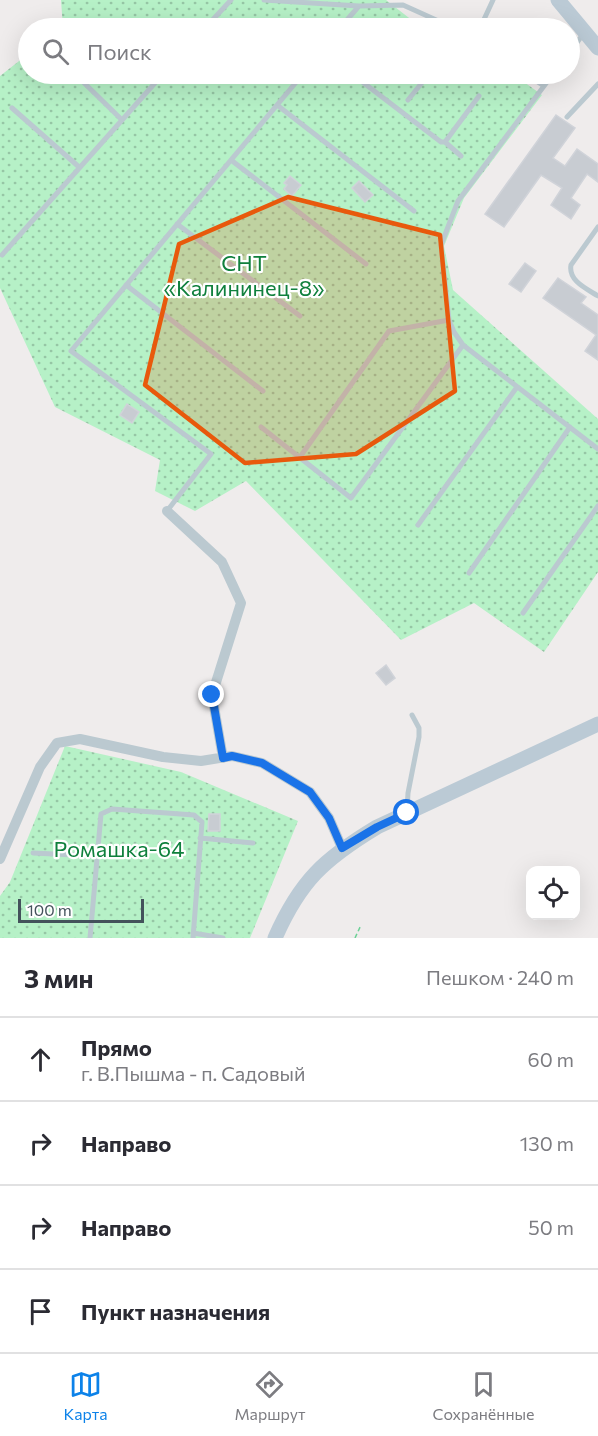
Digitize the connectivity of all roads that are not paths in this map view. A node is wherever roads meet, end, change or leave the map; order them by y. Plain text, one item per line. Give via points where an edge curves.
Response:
1 (231, 0) edge
2 (264, 0) edge
3 (275, 0) edge
4 (492, 0) edge
5 (558, 0) edge
6 (359, 6) junction
7 (214, 18) edge
8 (349, 18) edge
9 (432, 18) edge
10 (484, 18) edge
11 (573, 18) edge
12 (580, 26) edge
13 (585, 32) junction
14 (580, 39) edge
15 (598, 48) edge
16 (85, 84) edge
17 (154, 84) edge
18 (295, 84) edge
19 (365, 84) edge
20 (421, 84) edge
21 (540, 84) edge
22 (546, 84) edge
23 (598, 84) edge
24 (544, 87) junction
25 (478, 96) dead end
26 (408, 100) dead end
27 (277, 105) junction
28 (12, 108) dead end
29 (567, 117) dead end
30 (121, 119) junction
31 (445, 142) junction
32 (460, 156) dead end
33 (231, 160) junction
34 (79, 167) junction
35 (414, 211) dead end
36 (177, 224) junction
37 (598, 227) edge
38 (2, 255) dead end
39 (366, 264) dead end
40 (126, 285) junction
41 (598, 296) edge
42 (300, 316) dead end
43 (449, 320) junction
44 (464, 345) junction
45 (517, 387) junction
46 (263, 391) dead end
47 (261, 427) dead end
48 (570, 428) junction
49 (598, 449) edge
50 (300, 457) junction
51 (598, 506) edge
52 (167, 511) joint
53 (418, 525) dead end
54 (469, 573) dead end
55 (523, 613) dead end
56 (412, 715) dead end
57 (598, 724) edge
58 (223, 758) junction
59 (407, 813) junction
60 (200, 838) junction
61 (253, 843) dead end
62 (342, 848) junction
63 (33, 853) dead end
64 (96, 856) junction
65 (0, 860) edge
66 (193, 936) edge
67 (90, 938) edge
68 (223, 938) edge
69 (275, 938) edge

1 - 7 lane
2 - 3 lane
3 - 6 lane
4 - 10 lane
5 - 11 main road
6 - 8 lane
6 - 9 lane via 403,5
12 - 13 main road
13 - 14 lane
13 - 15 main road
16 - 30 lane
17 - 30 lane
18 - 27 lane
19 - 31 lane
20 - 26 lane
21 - 24 lane
22 - 24 lane
23 - 29 lane
24 - 43 lane via 458,201 441,245
25 - 31 lane
27 - 33 lane
27 - 35 lane
28 - 34 lane
30 - 34 lane
31 - 32 lane
33 - 36 lane
33 - 39 lane
34 - 38 lane
36 - 40 lane
36 - 42 lane
37 - 41 lane via 570,271 574,279
40 - 46 lane
40 - 52 lane via 71,351 211,454
43 - 44 lane
43 - 50 lane via 389,331
44 - 45 lane
44 - 50 lane via 351,498
45 - 48 lane
45 - 53 lane
47 - 50 lane
48 - 49 lane
48 - 54 lane
51 - 55 lane
52 - 58 street via 222,562 240,603 212,695
56 - 59 lane via 419,737
57 - 59 main road
58 - 62 street via 232,756 262,763 310,792 329,818
58 - 65 street via 201,761 163,757 80,739 57,743 40,767
59 - 62 main road
60 - 61 lane
60 - 64 lane via 202,822 194,815 112,809 101,814
60 - 66 lane
62 - 69 main road via 308,880
63 - 64 lane
64 - 67 lane
66 - 68 lane

